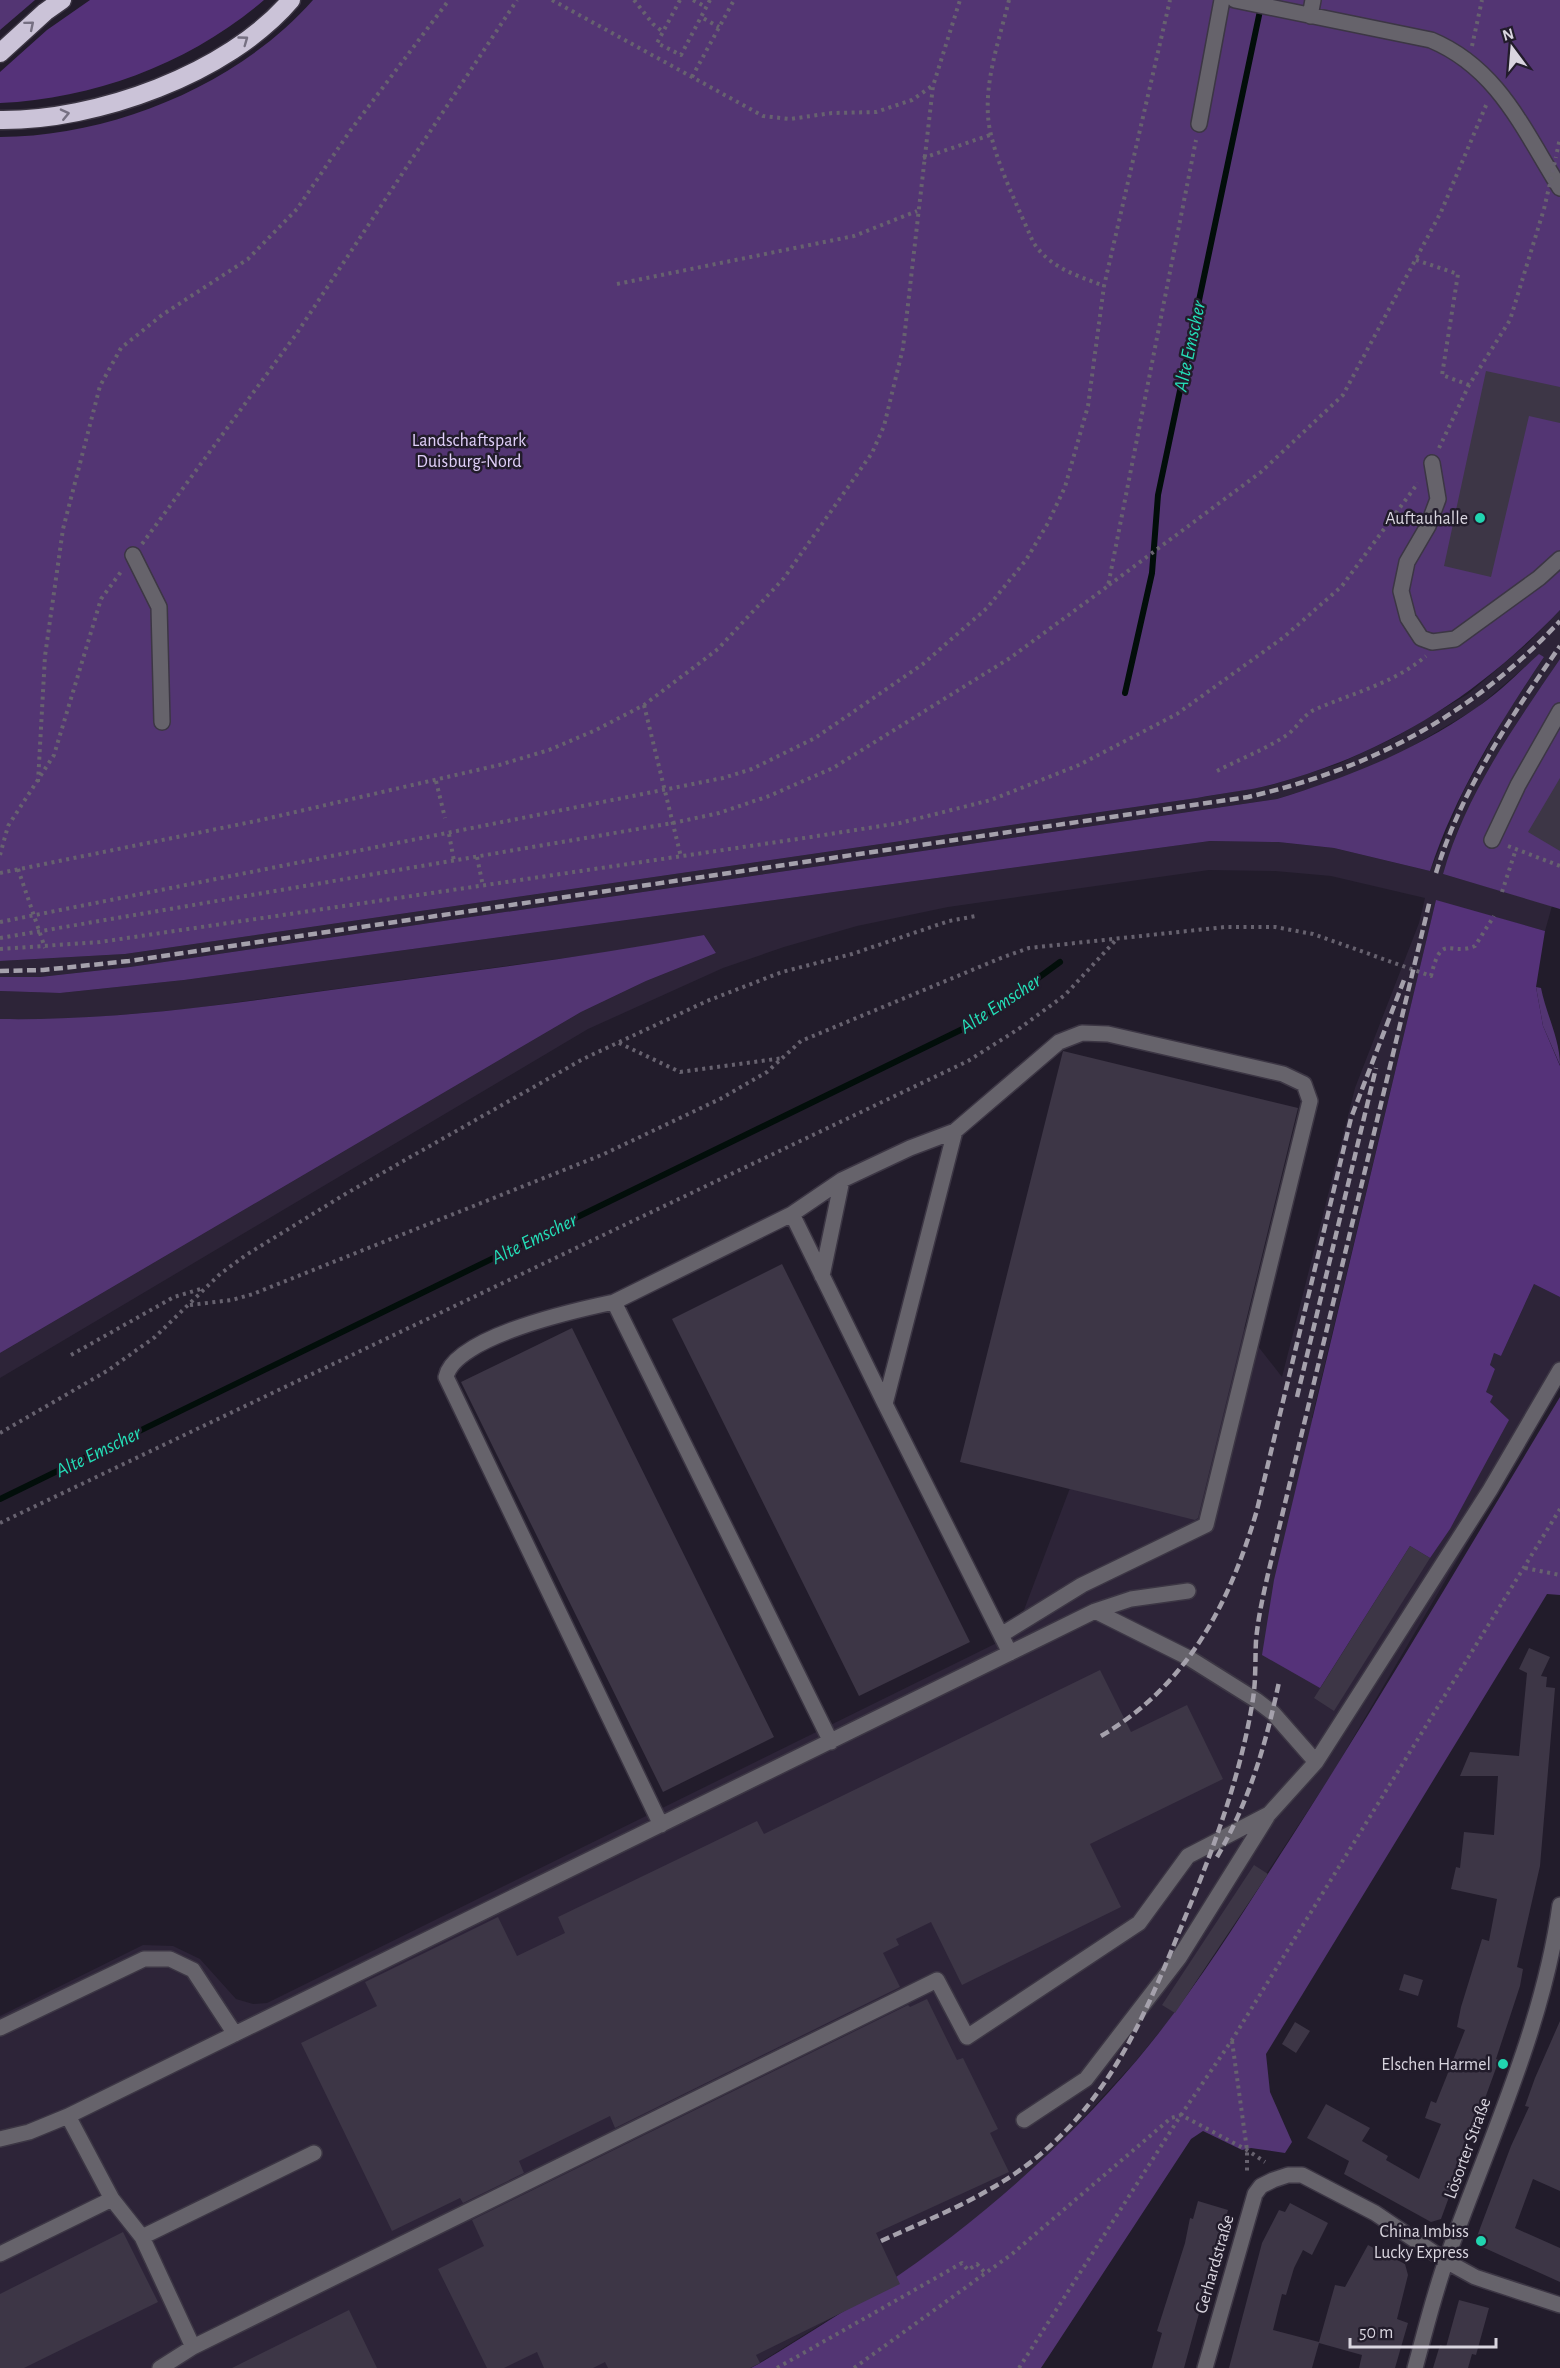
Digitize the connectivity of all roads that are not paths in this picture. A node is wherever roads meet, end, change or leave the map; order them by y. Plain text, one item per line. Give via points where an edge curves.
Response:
1 (62, 0) edge
2 (291, 0) edge
3 (1222, 0) edge
4 (1313, 0) edge
5 (1238, 1) edge
6 (1310, 16) junction
7 (0, 52) edge
8 (4, 120) edge
9 (1199, 124) road end
10 (1560, 188) edge
11 (1432, 463) road end
12 (133, 555) road end
13 (1560, 559) edge
14 (1560, 711) edge
15 (162, 722) dead end
16 (1492, 840) road end
17 (955, 1131) junction
18 (842, 1180) junction
19 (792, 1214) junction
20 (822, 1276) junction
21 (614, 1302) junction
22 (1560, 1370) edge
23 (885, 1404) junction
24 (1188, 1591) dead end
25 (1095, 1611) junction
26 (1001, 1635) junction
27 (1010, 1653) junction
28 (831, 1742) junction
29 (1316, 1762) junction
30 (1269, 1814) junction
31 (661, 1825) junction
32 (1560, 1905) edge
33 (0, 2028) edge
34 (235, 2034) junction
35 (68, 2116) junction
36 (1024, 2120) dead end
37 (0, 2139) edge
38 (314, 2153) dead end
39 (112, 2199) junction
40 (142, 2237) junction
41 (0, 2254) edge
42 (1446, 2261) junction
43 (1560, 2305) edge
44 (193, 2347) junction
45 (160, 2368) edge
46 (1205, 2368) edge
47 (1415, 2368) edge

7 -> 1 highway
8 -> 2 highway via 52,117 163,85 208,64 247,39
3 - 9 street
4 - 6 street
5 - 6 street
6 - 10 street via 1431,40 1469,59 1495,84
11 - 13 street via 1438,499 1407,562 1401,591 1414,631 1421,638 1443,642 1470,629
12 - 15 street via 159,607
14 - 16 street
17 - 18 street
17 - 23 street
17 - 26 street via 1059,1042 1082,1033 1108,1034 1282,1074 1304,1084 1310,1101 1206,1525 1082,1585
18 - 19 street
18 - 20 street
19 - 20 street
19 - 21 street
20 - 23 street
21 - 28 street
21 - 31 street via 561,1313 504,1333 458,1358 448,1366 446,1377
22 - 29 street via 1490,1491
23 - 26 street
24 - 25 street via 1131,1599
25 - 27 street
25 - 29 street via 1189,1658 1253,1698 1273,1713
26 - 27 street
27 - 28 street
28 - 31 street
29 - 30 street
30 - 36 street via 1179,1958 1086,2079
30 - 44 street via 1188,1856 1139,1923 967,2037 937,1980
31 - 34 street
32 - 42 street, Lösorter Straße via 1554,1945 1526,2045
33 - 34 street via 144,1959 170,1959 193,1970
34 - 35 street
35 - 37 street
35 - 39 street
38 - 40 street
39 - 40 street
39 - 41 street
40 - 44 street
42 - 43 street via 1475,2277
42 - 46 street, Gerhardstraße via 1375,2213 1302,2175 1273,2180 1261,2186 1250,2208
42 - 47 street, Lösorter Straße
44 - 45 street

